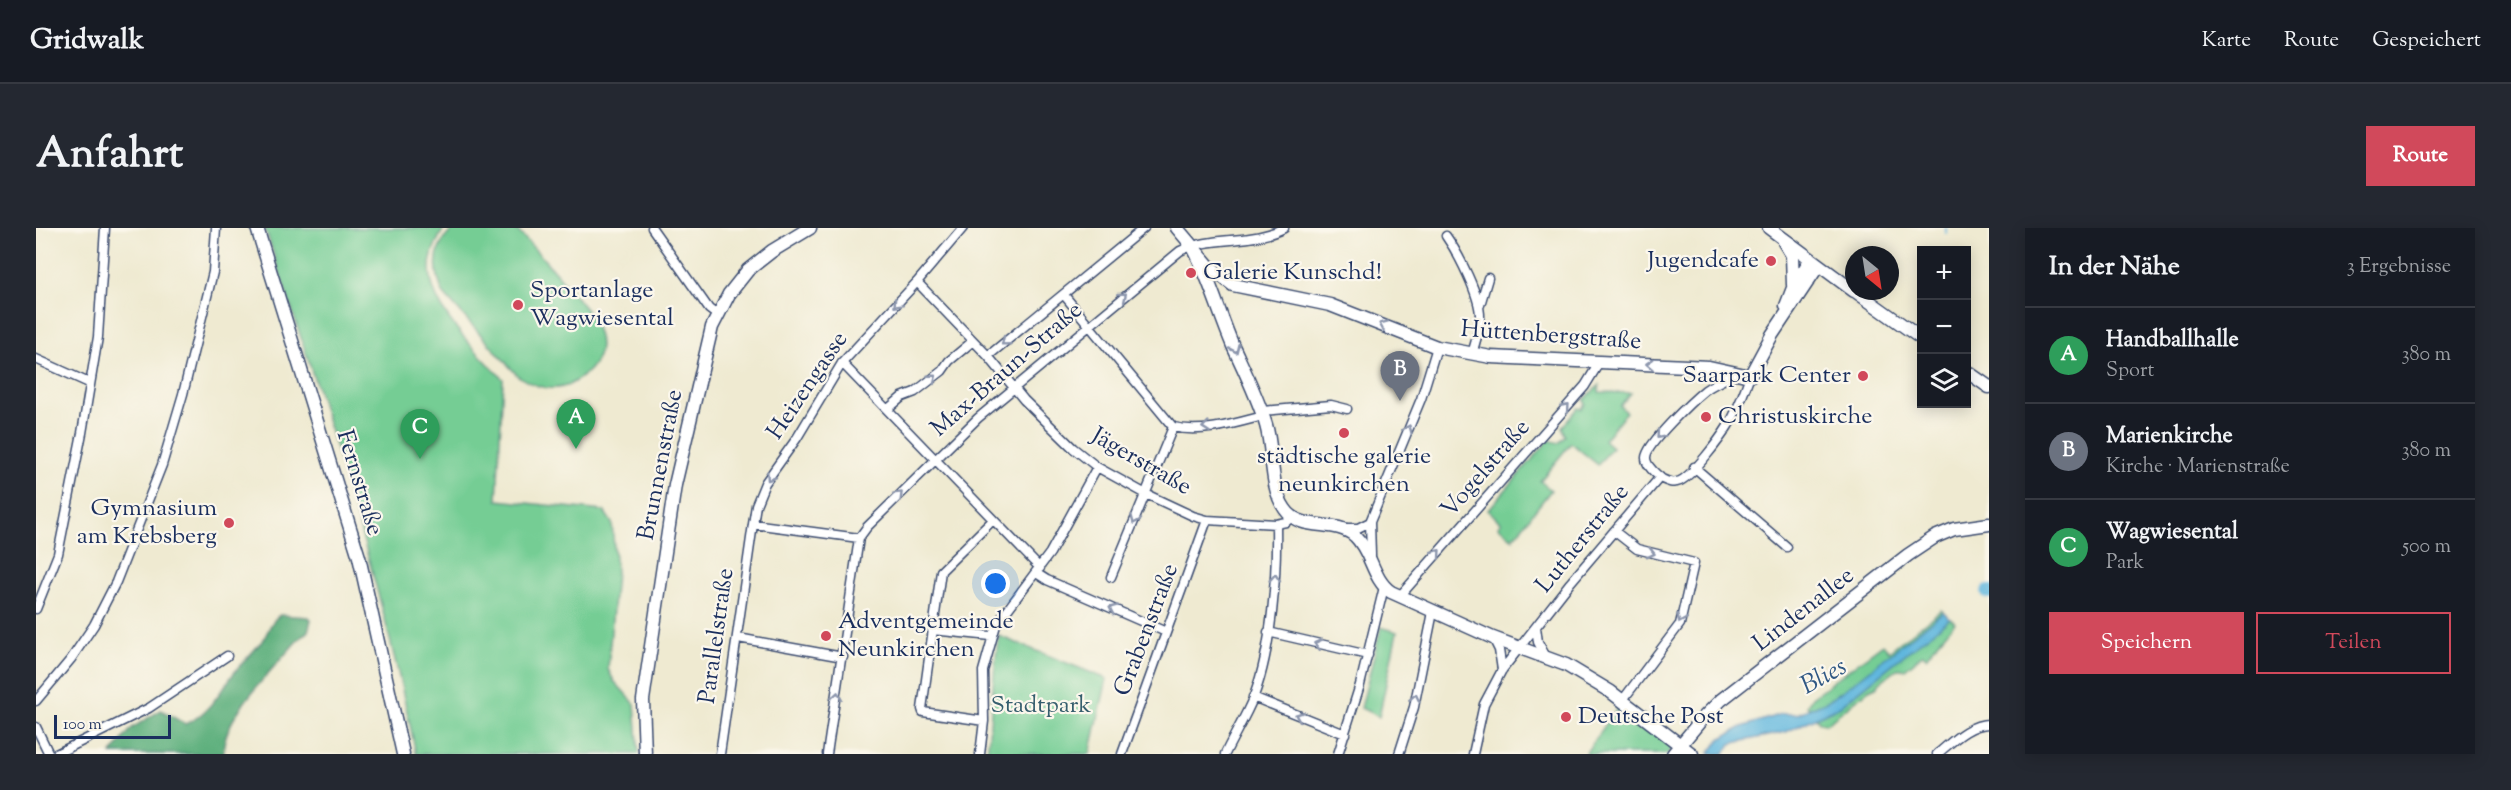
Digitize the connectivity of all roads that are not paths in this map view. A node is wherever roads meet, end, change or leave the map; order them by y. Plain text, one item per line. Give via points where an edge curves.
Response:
1 (105, 228) edge
2 (216, 228) edge
3 (257, 228) edge
4 (652, 228) edge
5 (810, 228) edge
6 (963, 228) edge
7 (1144, 228) edge
8 (1177, 228) edge
9 (1284, 228) edge
10 (1773, 231) edge
11 (1446, 236) dead end
12 (1193, 247) junction
13 (1814, 263) junction
14 (1488, 278) dead end
15 (917, 282) junction
16 (1845, 284) edge
17 (1233, 285) junction
18 (1793, 288) junction
19 (1064, 295) junction
20 (1215, 295) junction
21 (1866, 300) edge
22 (1479, 308) junction
23 (717, 315) junction
24 (1782, 319) junction
25 (1090, 326) junction
26 (1917, 336) edge
27 (974, 341) junction
28 (1437, 347) junction
29 (1472, 354) junction
30 (988, 356) junction
31 (36, 359) edge
32 (1595, 362) junction
33 (842, 363) junction
34 (1744, 374) junction
35 (1971, 374) edge
36 (89, 383) junction
37 (1989, 387) edge
38 (1013, 388) junction
39 (888, 409) junction
40 (1347, 409) dead end
41 (1262, 414) junction
42 (1173, 427) junction
43 (935, 459) junction
44 (1097, 467) junction
45 (1694, 467) junction
46 (1660, 477) junction
47 (1146, 494) junction
48 (1292, 517) junction
49 (1989, 517) edge
50 (993, 520) junction
51 (1208, 520) junction
52 (1370, 522) junction
53 (753, 524) junction
54 (1276, 524) junction
55 (1989, 524) edge
56 (1338, 527) junction
57 (1966, 527) junction
58 (1614, 531) junction
59 (860, 538) junction
60 (1787, 548) dead end
61 (1373, 564) junction
62 (1038, 571) junction
63 (1111, 577) dead end
64 (1384, 587) junction
65 (1398, 597) junction
66 (36, 609) edge
67 (1433, 612) junction
68 (1536, 627) junction
69 (932, 630) junction
70 (1166, 632) junction
71 (1268, 632) junction
72 (992, 636) junction
73 (738, 638) junction
74 (1493, 638) junction
75 (1520, 647) junction
76 (1368, 655) junction
77 (227, 656) dead end
78 (843, 657) junction
79 (1546, 657) junction
80 (1502, 670) junction
81 (1253, 697) junction
82 (36, 701) edge
83 (1622, 701) junction
84 (984, 720) junction
85 (1989, 724) edge
86 (36, 727) edge
87 (1345, 734) junction
88 (1677, 749) edge
89 (49, 754) edge
90 (56, 754) edge
91 (403, 754) edge
92 (645, 754) edge
93 (720, 754) edge
94 (827, 754) edge
95 (980, 754) edge
96 (1122, 754) edge
97 (1225, 754) edge
98 (1338, 754) edge
99 (1399, 754) edge
100 (1473, 754) edge
101 (1692, 754) edge
102 (1937, 754) edge

1 - 36 street via 98,337
2 - 82 street via 213,272 162,465 116,582 94,625
3 - 91 street, Fernstraße via 359,557
4 - 23 street
5 - 23 street, Brunnenstraße via 748,270
6 - 15 street, Heizengasse
7 - 19 street
8 - 12 street
9 - 12 street via 1261,237 1201,242
10 - 13 street
10 - 18 street via 1792,255
11 - 22 street
12 - 17 street, Hüttenbergstraße via 1220,277
12 - 20 street
25 -> 12 street, Max-Braun-Straße via 1152,272 1180,251
13 - 16 street
13 - 18 street
13 - 24 street
14 - 22 street
15 - 27 street, Jägerstraße
15 -> 33 street, Heizengasse
17 - 20 street
28 -> 17 street, Hüttenbergstraße via 1330,305
18 - 24 street
19 - 25 street
19 -> 30 street
20 -> 41 street
21 - 26 street
22 - 29 street
23 - 92 street, Brunnenstraße via 675,485 644,700
24 - 34 street
25 - 38 street, Max-Braun-Straße
25 - 42 street
27 - 30 street, Jägerstraße
39 -> 27 street via 942,371
28 - 29 street, Hüttenbergstraße
52 -> 28 street via 1421,399
29 - 32 street, Hüttenbergstraße
30 - 38 street, Jägerstraße
31 - 36 street
34 -> 32 street, Hüttenbergstraße via 1709,367
65 -> 32 street, Vogelstraße via 1585,386 1596,368
33 - 39 street
33 -> 53 street, Heizengasse via 765,483
34 - 45 street via 1743,397 1728,427
34 -> 46 street via 1706,390 1649,449 1648,465
35 - 37 street
36 - 66 street via 58,554
38 - 43 street, Max-Braun-Straße
38 - 44 street, Jägerstraße
39 - 43 street
40 - 41 street via 1331,405
41 -> 42 street via 1212,427
41 - 48 street via 1278,492
42 - 47 street
43 - 50 street
59 -> 43 street, Max-Braun-Straße
44 - 47 street, Jägerstraße
44 - 62 street
45 - 46 street via 1676,482
45 - 60 street
46 - 58 street, Lutherstraße
47 - 51 street, Jägerstraße
47 -> 63 street
48 - 54 street, Jägerstraße
48 - 56 street via 1304,523
49 - 57 street, Lindenallee
50 - 62 street
50 - 69 street via 942,571
51 - 54 street, Jägerstraße
51 - 70 street, Grabenstraße
52 - 56 street via 1358,528
52 - 61 street
53 - 59 street
53 - 73 street, Parallelstraße
71 -> 54 street via 1275,584
55 - 57 street, Lindenallee
56 - 61 street via 1355,535
57 - 88 street, Lindenallee via 1935,537 1892,566 1721,700
58 - 68 street, Lutherstraße
58 -> 83 street via 1637,549 1694,563 1680,624
59 - 78 street
61 - 64 street
70 -> 62 street via 1047,580
62 - 72 street via 999,620
64 - 65 street
64 - 76 street
65 - 67 street
67 - 74 street
99 -> 67 street via 1414,707
68 - 75 street, Lutherstraße
68 - 79 street, Lutherstraße
69 - 72 street
69 - 84 street via 922,711
70 - 96 street, Grabenstraße
76 -> 71 street
71 - 81 street
72 - 84 street via 983,671
73 - 78 street
73 - 93 street, Parallelstraße
74 - 75 street
74 - 80 street
75 - 79 street
75 - 80 street, Lutherstraße
76 - 87 street
77 - 90 street via 149,708
94 -> 78 street
79 - 83 street via 1589,678
80 - 100 street, Lutherstraße via 1484,704
87 -> 81 street
81 - 97 street
83 - 88 street
84 - 95 street
85 - 102 street via 1962,734
86 - 89 street
87 - 98 street
88 - 101 street

